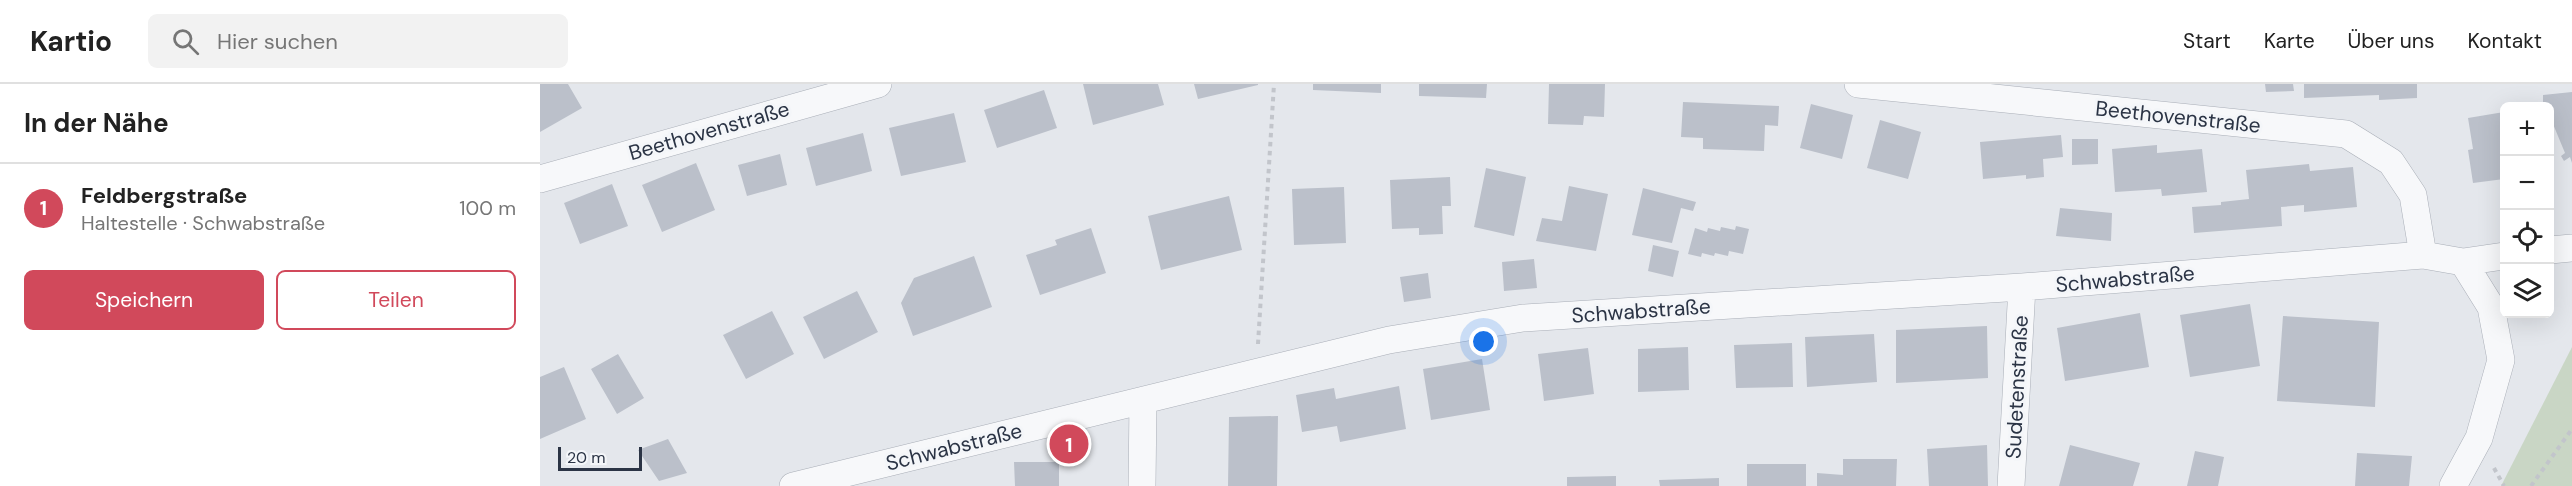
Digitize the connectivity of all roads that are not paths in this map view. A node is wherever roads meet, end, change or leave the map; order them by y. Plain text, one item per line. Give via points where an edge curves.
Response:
1 (878, 84) edge
2 (1858, 84) edge
3 (540, 179) edge
4 (2572, 248) edge
5 (2554, 250) edge
6 (2423, 255) junction
7 (2500, 257) edge
8 (2463, 262) junction
9 (2022, 287) junction
10 (1143, 401) junction
11 (805, 485) edge
12 (1142, 486) edge
13 (2011, 486) edge
14 (2454, 486) edge

1 - 3 street, Beethovenstraße
2 - 6 street, Beethovenstraße via 2346,134 2391,162 2413,195
4 - 5 street
6 - 8 street, Schwabstraße
6 - 9 street, Schwabstraße
7 - 8 street, Schwabstraße
8 - 14 street via 2491,307 2501,360 2479,438
9 - 10 street, Schwabstraße via 1523,318 1389,340
9 - 13 street, Sudetenstraße
10 - 11 street, Schwabstraße
10 - 12 street

